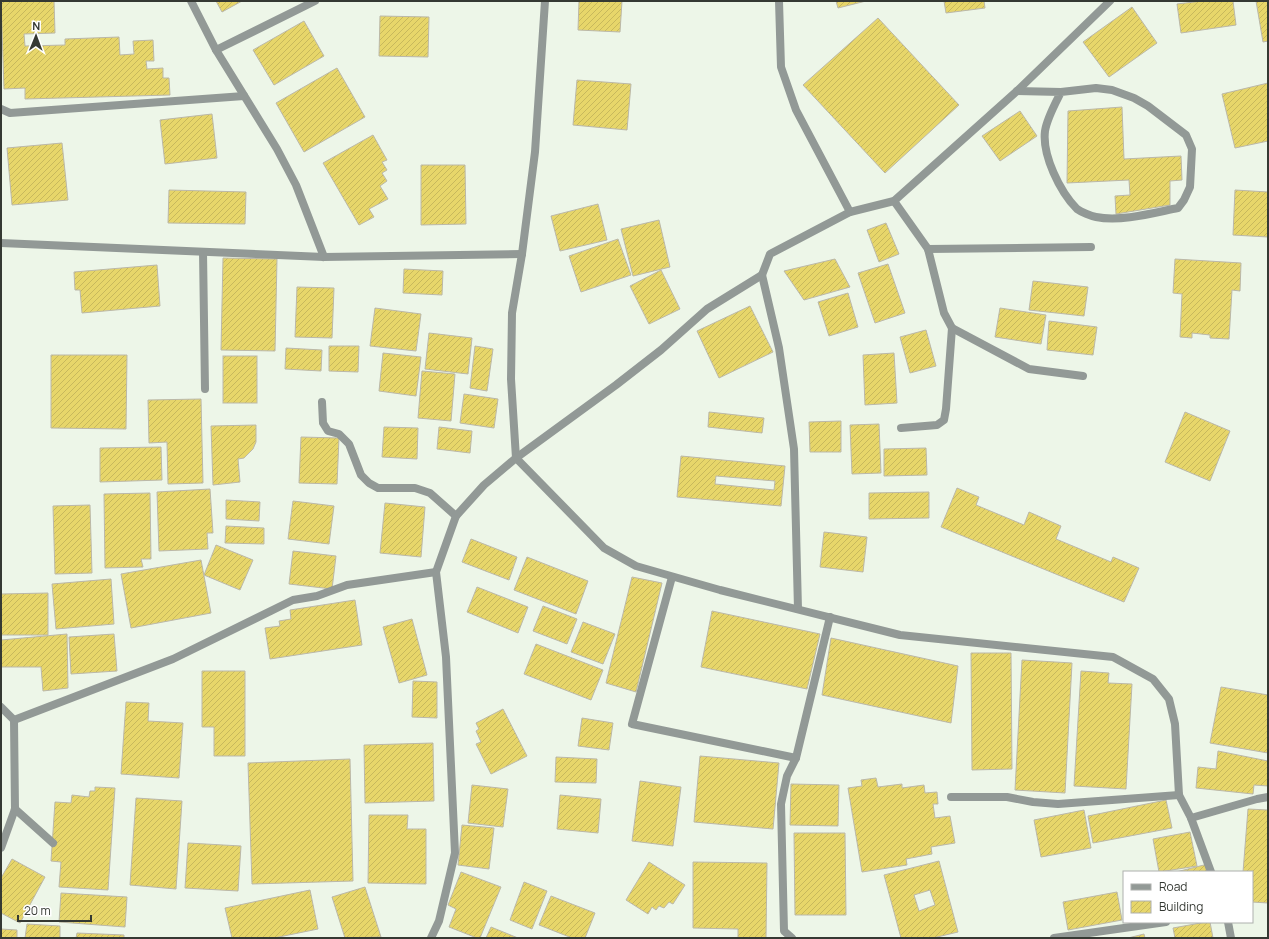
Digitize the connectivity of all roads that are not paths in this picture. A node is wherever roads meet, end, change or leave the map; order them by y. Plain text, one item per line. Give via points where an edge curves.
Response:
1 (191, 1) edge
2 (315, 1) edge
3 (545, 1) edge
4 (779, 1) edge
5 (1110, 1) edge
6 (216, 50) junction
7 (1017, 91) junction
8 (1061, 92) junction
9 (244, 96) junction
10 (1, 109) edge
11 (894, 201) junction
12 (850, 212) junction
13 (1, 243) edge
14 (1092, 247) dead end
15 (928, 249) junction
16 (203, 252) junction
17 (522, 254) junction
18 (324, 257) junction
19 (762, 275) junction
20 (952, 328) junction
21 (1084, 376) dead end
22 (205, 389) dead end
23 (322, 402) dead end
24 (901, 428) dead end
25 (516, 458) junction
26 (456, 516) junction
27 (436, 572) junction
28 (672, 577) junction
29 (798, 609) junction
30 (830, 617) junction
31 (1, 707) edge
32 (14, 720) junction
33 (796, 758) junction
34 (1179, 795) junction
35 (951, 797) dead end
36 (1268, 797) edge
37 (15, 809) junction
38 (1191, 818) junction
39 (53, 843) dead end
40 (1, 848) edge
41 (1211, 871) edge
42 (1159, 923) edge
43 (1228, 923) edge
44 (431, 938) edge
45 (792, 938) edge
46 (1054, 938) edge
47 (1230, 938) edge

1 - 6 street
2 - 6 street
3 - 17 street via 535,152
4 - 12 street via 782,67 796,110
5 - 7 street
6 - 9 street
7 - 8 street
7 - 11 street
8 - 8 street via 1045,131 1045,148 1064,194 1078,210 1095,217 1113,219 1178,208 1190,187 1192,149 1186,135 1148,106 1112,90 1096,88
9 - 10 street via 10,113
9 - 18 street via 296,185
11 - 12 street
11 - 15 street
12 - 19 street via 770,254
13 - 16 street
14 - 15 street
15 - 20 street via 944,313
16 - 18 street
16 - 22 street
17 - 18 street
17 - 25 street via 512,320 511,379
19 - 25 street via 707,309 616,385
19 - 29 street via 779,348 794,449
20 - 21 street via 1029,369
20 - 24 street via 944,420 937,425
23 - 26 street via 323,423 328,431 339,434 349,444 361,475 369,483 378,488 414,488 430,493
25 - 26 street via 484,485
25 - 28 street via 604,548 636,566
26 - 27 street
27 - 32 street via 347,585 317,596 293,600 173,658
27 - 44 street via 446,657 455,853 439,921
28 - 29 street
28 - 33 street via 632,724
29 - 30 street
30 - 33 street
30 - 34 street via 900,635 1113,657 1153,679 1169,699 1175,724
31 - 32 street
32 - 37 street
33 - 45 street via 787,776 781,804 784,931
34 - 35 street via 1058,804 1007,797
34 - 38 street
36 - 38 street
37 - 39 street
37 - 40 street
38 - 41 street
42 - 46 street
43 - 47 street

